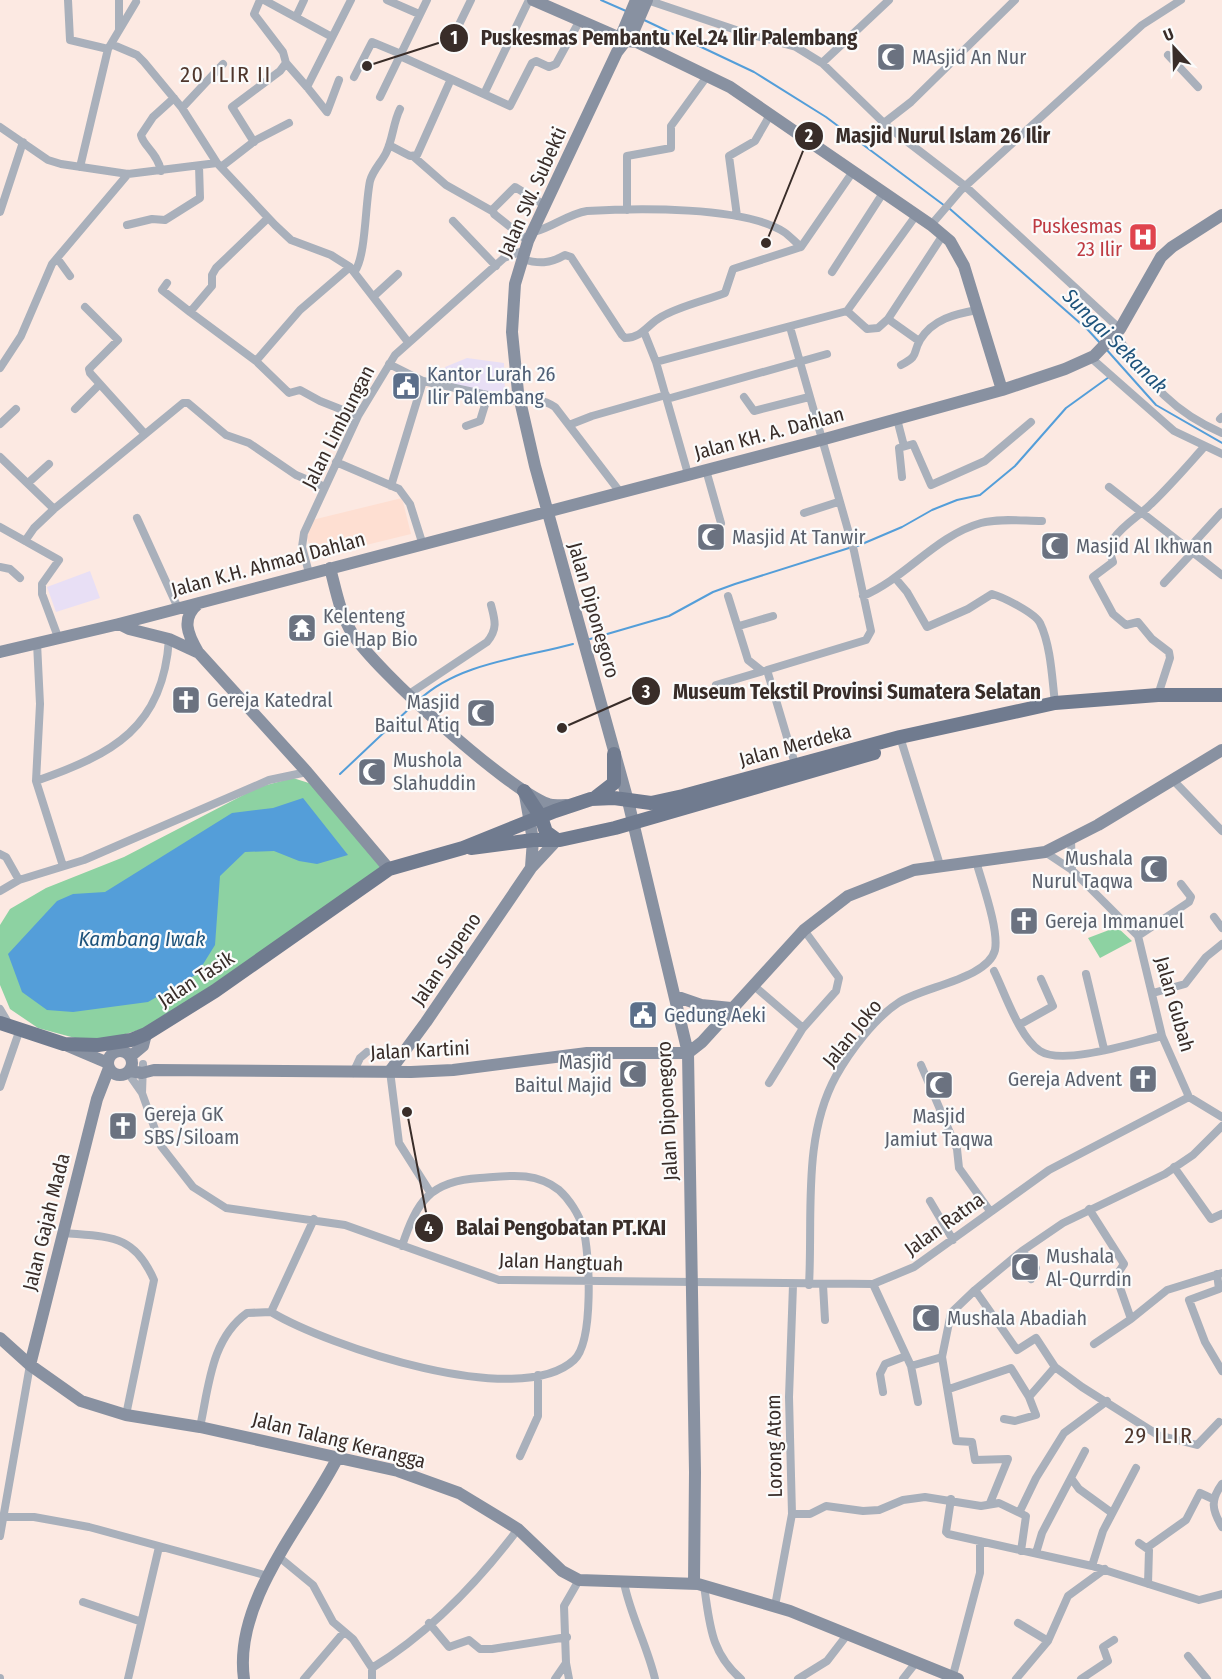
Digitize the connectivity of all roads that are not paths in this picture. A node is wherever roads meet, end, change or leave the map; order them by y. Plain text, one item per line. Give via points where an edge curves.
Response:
1 (68, 0) edge
2 (119, 0) edge
3 (262, 0) edge
4 (304, 0) edge
5 (351, 0) edge
6 (387, 0) edge
7 (427, 0) edge
8 (471, 0) edge
9 (531, 0) edge
10 (546, 0) edge
11 (889, 0) edge
12 (1015, 0) edge
13 (642, 1) edge
14 (1177, 1) edge
15 (136, 2) dead end
16 (419, 14) junction
17 (296, 16) junction
18 (580, 20) junction
19 (119, 30) junction
20 (628, 34) junction
21 (332, 37) junction
22 (452, 39) dead end
23 (110, 47) junction
24 (400, 55) junction
25 (1168, 55) dead end
26 (286, 63) junction
27 (822, 63) junction
28 (223, 64) dead end
29 (708, 75) junction
30 (354, 77) dead end
31 (451, 79) junction
32 (339, 80) dead end
33 (307, 87) junction
34 (1198, 87) dead end
35 (484, 94) junction
36 (380, 97) dead end
37 (174, 98) junction
38 (182, 108) junction
39 (400, 109) dead end
40 (770, 116) junction
41 (289, 123) dead end
42 (884, 123) junction
43 (0, 127) edge
44 (23, 142) junction
45 (254, 142) junction
46 (389, 145) junction
47 (414, 156) junction
48 (219, 165) junction
49 (199, 166) junction
50 (80, 167) junction
51 (161, 171) junction
52 (852, 173) junction
53 (128, 174) junction
54 (963, 188) junction
55 (883, 192) junction
56 (546, 206) junction
57 (627, 210) junction
58 (0, 212) edge
59 (492, 212) junction
60 (917, 214) junction
61 (1222, 215) edge
62 (737, 216) junction
63 (268, 218) junction
64 (453, 221) dead end
65 (935, 222) junction
66 (127, 225) dead end
67 (943, 235) junction
68 (527, 246) junction
69 (801, 247) junction
70 (57, 258) junction
71 (496, 266) junction
72 (352, 269) junction
73 (832, 272) dead end
74 (398, 274) dead end
75 (70, 276) dead end
76 (167, 283) dead end
77 (374, 296) junction
78 (85, 307) dead end
79 (977, 310) junction
80 (847, 311) junction
81 (190, 312) junction
82 (888, 320) junction
83 (790, 327) junction
84 (644, 332) junction
85 (1116, 333) junction
86 (919, 341) junction
87 (408, 342) junction
88 (827, 354) dead end
89 (1092, 356) junction
90 (800, 361) junction
91 (257, 362) junction
92 (656, 362) junction
93 (389, 364) junction
94 (901, 365) dead end
95 (0, 368) edge
96 (423, 381) junction
97 (100, 384) junction
98 (1002, 390) junction
99 (488, 395) junction
100 (666, 397) junction
101 (744, 397) dead end
102 (809, 397) junction
103 (520, 402) junction
104 (16, 409) dead end
105 (75, 410) dead end
106 (358, 416) junction
107 (897, 419) junction
108 (1031, 422) dead end
109 (0, 424) edge
110 (569, 425) junction
111 (466, 426) dead end
112 (144, 433) junction
113 (1222, 433) edge
114 (822, 440) junction
115 (904, 446) junction
116 (1205, 446) junction
117 (1222, 454) edge
118 (0, 457) edge
119 (336, 462) junction
120 (49, 464) dead end
121 (706, 470) junction
122 (688, 474) junction
123 (902, 477) dead end
124 (28, 483) junction
125 (391, 486) junction
126 (325, 487) junction
127 (1109, 487) dead end
128 (620, 492) junction
129 (838, 502) junction
130 (54, 509) junction
131 (546, 511) junction
132 (1142, 512) junction
133 (1222, 512) edge
134 (804, 513) dead end
135 (137, 518) dead end
136 (1042, 521) dead end
137 (721, 523) dead end
138 (0, 527) edge
139 (25, 542) junction
140 (422, 542) junction
141 (1191, 550) junction
142 (0, 567) edge
143 (330, 568) junction
144 (309, 573) junction
145 (1222, 575) edge
146 (20, 578) dead end
147 (896, 579) junction
148 (1164, 583) dead end
149 (728, 596) dead end
150 (863, 596) junction
151 (200, 602) junction
152 (491, 605) dead end
153 (178, 608) junction
154 (773, 616) dead end
155 (119, 624) junction
156 (739, 626) junction
157 (58, 637) junction
158 (169, 639) junction
159 (37, 643) junction
160 (0, 652) edge
161 (198, 652) junction
162 (764, 670) junction
163 (716, 685) dead end
164 (1158, 694) junction
165 (1222, 695) edge
166 (415, 699) junction
167 (1055, 703) junction
168 (1222, 704) edge
169 (902, 740) junction
170 (1222, 750) edge
171 (614, 754) junction
172 (795, 764) junction
173 (307, 772) junction
174 (1172, 779) junction
175 (36, 781) junction
176 (524, 791) junction
177 (591, 799) junction
178 (628, 801) junction
179 (570, 805) junction
180 (535, 819) junction
181 (633, 822) junction
182 (1222, 831) edge
183 (532, 840) junction
184 (557, 840) junction
185 (1071, 840) junction
186 (463, 848) junction
187 (1045, 852) junction
188 (0, 854) edge
189 (976, 861) junction
190 (940, 865) junction
191 (63, 866) junction
192 (531, 867) junction
193 (389, 869) junction
194 (1072, 870) junction
195 (20, 880) junction
196 (1181, 884) dead end
197 (0, 891) edge
198 (1214, 917) dead end
199 (1222, 928) edge
200 (804, 930) junction
201 (1138, 936) junction
202 (1222, 944) edge
203 (994, 971) dead end
204 (1086, 974) dead end
205 (1041, 979) dead end
206 (753, 985) junction
207 (1153, 993) junction
208 (675, 996) junction
209 (731, 1008) junction
210 (0, 1009) edge
211 (1019, 1024) junction
212 (10, 1026) edge
213 (803, 1028) junction
214 (146, 1034) junction
215 (1162, 1036) junction
216 (63, 1044) junction
217 (406, 1047) junction
218 (1104, 1049) junction
219 (367, 1052) dead end
220 (688, 1053) junction
221 (921, 1065) dead end
222 (108, 1066) junction
223 (135, 1068) junction
224 (390, 1071) junction
225 (411, 1072) junction
226 (353, 1073) junction
227 (769, 1083) dead end
228 (0, 1087) edge
229 (100, 1088) junction
230 (142, 1093) junction
231 (1189, 1097) junction
232 (1222, 1117) edge
233 (1222, 1126) edge
234 (1174, 1167) junction
235 (430, 1192) junction
236 (930, 1201) dead end
237 (1089, 1209) junction
238 (990, 1210) junction
239 (1222, 1214) edge
240 (314, 1219) junction
241 (64, 1233) junction
242 (953, 1240) junction
243 (402, 1245) junction
244 (1022, 1251) junction
245 (1219, 1274) edge
246 (1031, 1279) dead end
247 (587, 1282) junction
248 (693, 1283) junction
249 (873, 1284) junction
250 (793, 1285) junction
251 (809, 1285) junction
252 (823, 1285) junction
253 (975, 1290) junction
254 (271, 1312) junction
255 (1131, 1319) junction
256 (825, 1320) dead end
257 (0, 1338) edge
258 (1094, 1344) dead end
259 (906, 1356) junction
260 (942, 1358) junction
261 (30, 1365) junction
262 (911, 1366) junction
263 (1055, 1367) junction
264 (1222, 1371) edge
265 (538, 1375) junction
266 (949, 1389) junction
267 (883, 1392) dead end
268 (1029, 1397) junction
269 (1107, 1401) junction
270 (918, 1402) dead end
271 (126, 1415) junction
272 (1004, 1419) dead end
273 (1219, 1422) dead end
274 (200, 1428) junction
275 (1085, 1451) dead end
276 (520, 1456) dead end
277 (338, 1457) junction
278 (1136, 1468) dead end
279 (1071, 1478) junction
280 (1222, 1484) edge
281 (951, 1499) junction
282 (1213, 1499) junction
283 (990, 1503) junction
284 (1020, 1511) junction
285 (1112, 1513) junction
286 (792, 1514) junction
287 (3, 1516) junction
288 (1222, 1527) edge
289 (518, 1529) junction
290 (0, 1534) edge
291 (980, 1541) junction
292 (159, 1547) junction
293 (1020, 1551) junction
294 (1036, 1553) junction
295 (279, 1557) junction
296 (1092, 1566) junction
297 (1105, 1569) junction
298 (268, 1576) junction
299 (579, 1580) junction
300 (624, 1583) junction
301 (699, 1584) junction
302 (1148, 1584) junction
303 (1222, 1594) edge
304 (83, 1602) dead end
305 (776, 1606) junction
306 (139, 1622) junction
307 (429, 1623) junction
308 (1018, 1623) dead end
309 (344, 1632) junction
310 (847, 1635) junction
311 (567, 1637) junction
312 (1114, 1640) dead end
313 (1047, 1641) junction
314 (1188, 1656) dead end
315 (917, 1661) junction
316 (566, 1663) junction
317 (372, 1668) junction
318 (955, 1678) edge
319 (128, 1679) edge
320 (244, 1679) edge
321 (304, 1679) edge
322 (372, 1679) edge
323 (555, 1679) edge
324 (569, 1679) edge
325 (655, 1679) edge
326 (741, 1679) edge
327 (798, 1679) edge
328 (903, 1679) edge
329 (1016, 1679) edge
330 (1081, 1679) edge
331 (1207, 1679) edge

1 - 23 street via 70,40
2 - 19 street
3 - 17 street
3 - 26 street via 254,14 283,52
4 - 17 street
5 - 21 street
6 - 16 street
7 - 16 street
8 - 22 street
9 - 18 street
9 - 35 street
10 - 20 street
11 - 27 street
12 - 42 street via 911,102
13 - 20 street, Jalan SW. Subekti
13 - 27 street via 786,44
14 - 54 street via 1142,25
15 - 19 street
16 - 24 street
17 - 21 street
18 - 20 street
18 - 35 street via 556,64 549,67 532,63 512,105
19 - 23 street
20 - 29 street
20 - 56 street, Jalan SW. Subekti
21 - 33 street
23 - 37 street via 137,56
23 - 50 street
24 - 30 street via 372,42
24 - 31 street
24 - 36 street
25 - 34 street
26 - 33 street
26 - 45 street via 232,107
27 - 42 street
28 - 38 street
29 - 40 street via 752,100
29 - 57 street via 673,123 671,148 627,156
31 - 35 street
31 - 47 street
32 - 33 street via 327,112
37 - 38 street
37 - 51 street via 153,117 141,135 157,156
38 - 48 street
39 - 46 street
40 - 52 street
40 - 62 street via 755,141 728,158
41 - 45 street
42 - 54 street
43 - 44 street
44 - 50 street via 48,160
44 - 58 street
45 - 48 street
46 - 47 street
46 - 72 street via 371,179 362,257
47 - 59 street via 446,185
48 - 49 street
48 - 63 street
49 - 51 street
49 - 66 street via 200,198 165,219
50 - 53 street
51 - 53 street
52 - 55 street
52 - 69 street
53 - 70 street
54 - 65 street
54 - 85 street
55 - 60 street
55 - 73 street
56 - 59 street via 515,187
56 - 68 street, Jalan SW. Subekti
57 - 62 street, Jalan Limbungan
57 - 68 street, Jalan Limbungan via 582,212 550,228
59 - 68 street
60 - 65 street
60 - 80 street
61 - 85 street via 1161,256
62 - 69 street, Jalan Limbungan via 781,230
63 - 72 street via 291,240 331,255
63 - 81 street via 216,268 212,286
64 - 71 street
65 - 67 street
67 - 79 street via 964,266
67 - 82 street
68 - 71 street, Jalan Limbungan
68 - 84 street via 539,264 567,255 577,264 624,338
68 - 103 street, Jalan SW. Subekti via 515,284 512,332
69 - 84 street via 733,269 725,293 660,317
70 - 75 street
70 - 95 street via 21,336
71 - 87 street, Jalan Limbungan
72 - 77 street
72 - 91 street via 300,310
74 - 77 street
76 - 81 street via 162,290
77 - 87 street
78 - 97 street via 118,340 89,369
79 - 86 street via 946,317
79 - 98 street
80 - 82 street via 867,329 878,328
80 - 83 street
81 - 91 street
82 - 86 street
83 - 90 street
83 - 92 street
84 - 92 street
85 - 89 street
85 - 113 street via 1164,398 1195,421
86 - 94 street via 915,355
87 - 93 street, Jalan Limbungan
88 - 90 street
89 - 98 street, Jalan KH. A. Dahlan
89 - 116 street via 1174,431
90 - 100 street
90 - 102 street
91 - 106 street via 289,393 300,390
92 - 100 street
93 - 96 street
93 - 106 street, Jalan Limbungan
96 - 99 street
96 - 125 street
97 - 105 street
97 - 112 street
98 - 107 street, Jalan KH. A. Dahlan
99 - 103 street
99 - 111 street via 480,421
100 - 110 street
100 - 122 street
101 - 102 street via 754,411
102 - 114 street
103 - 110 street via 547,402
103 - 131 street, Jalan SW. Subekti
104 - 109 street
106 - 119 street, Jalan Limbungan
107 - 114 street, Jalan KH. A. Dahlan
107 - 115 street
108 - 115 street via 985,461 931,485 913,444
110 - 128 street
112 - 126 street via 186,402 226,435 249,443 296,475
112 - 130 street
114 - 121 street, Jalan KH. A. Dahlan
114 - 129 street
115 - 123 street via 899,448
116 - 117 street
116 - 132 street
118 - 124 street
119 - 125 street
119 - 126 street, Jalan Limbungan
120 - 124 street
121 - 122 street, Jalan KH. A. Dahlan
121 - 137 street
122 - 128 street, Jalan KH. A. Dahlan
124 - 130 street
125 - 140 street via 406,495
126 - 144 street, Jalan Limbungan via 302,540
127 - 132 street
128 - 131 street, Jalan KH. A. Dahlan
129 - 134 street
129 - 150 street
130 - 139 street
131 - 140 street, Jalan K.H. Ahmad Dahlan
131 - 171 street, Jalan Diponegoro
132 - 141 street
132 - 164 street via 1124,524 1114,538 1116,546 1110,553 1113,563 1093,577 1117,618 1126,626 1138,622 1169,652
133 - 141 street
135 - 153 street
136 - 147 street via 982,523 946,539
138 - 139 street
139 - 157 street via 59,560 42,584
140 - 143 street, Jalan K.H. Ahmad Dahlan
141 - 145 street
141 - 148 street
142 - 146 street via 10,569
143 - 144 street, Jalan K.H. Ahmad Dahlan
143 - 166 street via 352,632 366,652
144 - 151 street, Jalan K.H. Ahmad Dahlan
147 - 150 street
147 - 167 street via 927,627 992,594 1036,618 1048,655
149 - 156 street
150 - 162 street via 871,631 866,640
151 - 153 street, Jalan K.H. Ahmad Dahlan
151 - 161 street via 186,620
152 - 166 street via 496,624 494,634
153 - 155 street, Jalan K.H. Ahmad Dahlan
154 - 156 street
155 - 157 street, Jalan K.H. Ahmad Dahlan
155 - 158 street
156 - 162 street via 748,660
157 - 159 street, Jalan K.H. Ahmad Dahlan
158 - 161 street
158 - 175 street via 156,696 135,729 94,757
159 - 160 street, Jalan K.H. Ahmad Dahlan
159 - 175 street via 40,694
161 - 173 street
162 - 163 street
162 - 172 street
164 - 165 main road, Jalan Merdeka
164 - 167 main road, Jalan Merdeka
166 - 176 street
167 - 169 main road, Jalan Merdeka
168 - 169 main road, Jalan Merdeka via 1165,703 1057,711
169 - 172 main road, Jalan Merdeka
169 - 181 main road, Jalan Merdeka
169 - 190 street
170 - 174 street
171 - 177 main road via 614,783
171 - 178 street, Jalan Diponegoro
172 - 178 main road, Jalan Merdeka via 683,796 651,803
173 - 191 street via 269,780
173 - 193 street
174 - 182 street
174 - 185 street
175 - 191 street
176 - 179 street via 547,804
176 - 180 main road
177 - 178 main road, Jalan Merdeka
177 - 179 main road
178 - 181 street, Jalan Diponegoro
179 - 180 main road
180 - 183 street
180 - 184 main road
180 - 186 main road
181 - 184 main road, Jalan Merdeka
181 - 208 street, Jalan Diponegoro
183 - 184 main road, Jalan Merdeka
183 - 186 main road, Jalan Merdeka
183 - 192 street
184 - 192 street, Jalan Supeno
185 - 187 street
185 - 194 street
186 - 193 main road, Jalan Tasik
187 - 189 street
187 - 194 street, Jalan Gubah
188 - 195 street
189 - 190 street
189 - 251 street, Jalan Joko via 996,947 989,961 980,969 897,1004 850,1056 821,1107 813,1153
190 - 200 street via 862,888
191 - 195 street
192 - 217 street, Jalan Supeno
193 - 214 main road, Jalan Tasik via 272,953
194 - 201 street, Jalan Gubah
195 - 197 street
196 - 201 street via 1191,897 1189,902
198 - 199 street
200 - 206 street
200 - 213 street via 839,978 839,984
201 - 207 street, Jalan Gubah
202 - 207 street via 1185,984
203 - 211 street
204 - 218 street
205 - 211 street via 1053,1006
206 - 209 street
206 - 213 street
207 - 215 street, Jalan Gubah
208 - 209 street via 701,1005
208 - 220 street, Jalan Diponegoro
209 - 220 street
210 - 212 street
211 - 218 street via 1041,1052 1062,1056
212 - 216 main road, Jalan Tasik
212 - 228 street
213 - 227 street
214 - 216 main road, Jalan Tasik via 116,1043
214 - 223 street
215 - 218 street
215 - 231 street, Jalan Gubah
216 - 222 street
217 - 224 street, Jalan Supeno
217 - 225 street
219 - 226 street
220 - 225 street, Jalan Kartini via 587,1053
220 - 248 street, Jalan Diponegoro
221 - 238 street via 957,1149 959,1168
222 - 223 street
222 - 223 street, Jalan Kartini via 110,1055 125,1051
222 - 229 street, Jalan Gajah Mada
223 - 226 street, Jalan Kartini
223 - 229 street
223 - 230 street
223 - 230 street
224 - 225 street, Jalan Kartini
224 - 226 street, Jalan Kartini
224 - 235 street via 399,1143
229 - 241 street, Jalan Gajah Mada
230 - 240 street, Jalan Hangtuah via 161,1146 200,1193 226,1208
231 - 232 street
231 - 238 street, Jalan Ratna via 1049,1170
233 - 234 street via 1203,1148
234 - 237 street
234 - 239 street via 1211,1219
235 - 243 street via 416,1208
235 - 247 street via 475,1178 520,1176 543,1180 570,1202 583,1226
236 - 242 street
237 - 244 street
237 - 255 street via 1124,1264 1116,1276
238 - 242 street, Jalan Ratna
240 - 243 street, Jalan Hangtuah
240 - 254 street
241 - 261 street, Jalan Gajah Mada
241 - 271 street via 99,1236 132,1245 154,1280
242 - 249 street, Jalan Ratna via 909,1270
243 - 247 street, Jalan Hangtuah via 499,1280
244 - 246 street via 1036,1268
244 - 253 street
245 - 255 street via 1167,1290
245 - 264 street via 1219,1289 1190,1302 1205,1342
247 - 248 street, Jalan Hangtuah
247 - 265 street via 587,1333 580,1354 566,1366
248 - 250 street, Jalan Ratna
248 - 301 street, Jalan Diponegoro
249 - 252 street, Jalan Ratna
249 - 259 street
250 - 251 street, Jalan Ratna
250 - 286 street, Lorong Atom via 789,1397
251 - 252 street, Jalan Ratna
252 - 256 street
253 - 260 street via 951,1313
253 - 263 street via 1017,1350 1036,1338
254 - 265 street via 322,1338 448,1374 486,1378
254 - 274 street via 247,1313 225,1333
255 - 258 street
257 - 261 street, Jalan Talang Kerangga
259 - 262 street
259 - 267 street via 885,1364 880,1374
260 - 262 street
260 - 266 street
261 - 271 street, Jalan Talang Kerangga via 81,1401
261 - 287 street
262 - 270 street
263 - 268 street
263 - 269 street
265 - 276 street via 538,1416
266 - 268 street via 1011,1368
266 - 283 street via 956,1442 972,1442 975,1460 1008,1459
268 - 272 street via 1036,1415 1015,1421
269 - 273 street via 1158,1435 1186,1443 1199,1444
269 - 284 street via 1064,1433
271 - 274 street, Jalan Talang Kerangga
274 - 277 street, Jalan Talang Kerangga
275 - 279 street
277 - 289 street, Jalan Talang Kerangga via 447,1488
277 - 295 street
278 - 285 street
279 - 285 street via 1079,1489
279 - 294 street via 1042,1533
280 - 282 street
281 - 283 street via 981,1506
281 - 286 street via 912,1498 879,1510 863,1511 826,1506 810,1514
281 - 291 street via 946,1533
282 - 288 street
282 - 302 street via 1200,1493 1186,1520 1144,1545
283 - 284 street
284 - 293 street via 1026,1516
285 - 296 street
286 - 305 street, Lorong Atom
287 - 290 street
287 - 292 street via 57,1520
289 - 299 street, Jalan Talang Kerangga via 562,1571
289 - 307 street via 479,1580
291 - 293 street
291 - 318 street via 980,1573
292 - 298 street
292 - 306 street
293 - 294 street
294 - 296 street
295 - 298 street
295 - 309 street via 313,1586 333,1622
296 - 297 street
297 - 302 street
297 - 313 street via 1068,1596
298 - 320 street via 242,1655
299 - 300 street, Jalan Talang Kerangga
299 - 311 street via 563,1612
300 - 301 street, Jalan Talang Kerangga
300 - 325 street
301 - 305 street, Jalan Talang Kerangga
301 - 326 street via 717,1650
302 - 303 street via 1201,1600
304 - 306 street
305 - 310 street, Jalan Talang Kerangga
306 - 319 street
307 - 311 street via 449,1647 469,1640 480,1649 492,1649
307 - 317 street via 395,1655
308 - 313 street
309 - 317 street
309 - 321 street
310 - 315 street, Jalan Talang Kerangga
310 - 327 street via 827,1661
311 - 316 street
312 - 330 street via 1103,1647 1108,1661
313 - 329 street
314 - 331 street
315 - 318 street, Jalan Talang Kerangga
315 - 328 street
316 - 323 street
316 - 324 street
317 - 322 street

